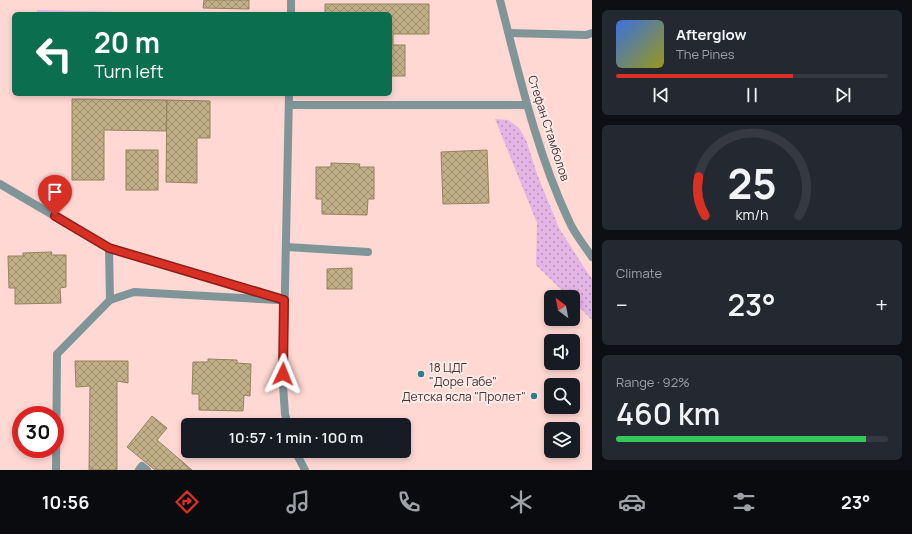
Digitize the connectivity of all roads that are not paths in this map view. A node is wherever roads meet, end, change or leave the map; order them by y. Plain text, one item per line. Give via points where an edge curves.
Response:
1 (291, 0) edge
2 (500, 0) edge
3 (291, 12) edge
4 (509, 33) junction
5 (592, 33) edge
6 (290, 96) edge
7 (289, 105) junction
8 (527, 105) junction
9 (0, 184) edge
10 (286, 247) junction
11 (109, 248) junction
12 (368, 252) dead end
13 (592, 257) edge
14 (110, 300) junction
15 (284, 300) junction
16 (286, 418) edge
17 (299, 458) edge
18 (56, 470) edge
19 (139, 470) edge
20 (146, 470) edge
21 (305, 470) edge

1 - 3 street
2 - 4 street, Стефан Стамболов
4 - 5 street
4 - 8 street, Стефан Стамболов
6 - 7 street
7 - 8 street
7 - 10 street
8 - 13 street, Стефан Стамболов via 569,222
9 - 11 street
10 - 12 street
10 - 15 street
11 - 14 street
11 - 15 street
14 - 15 street via 134,292
14 - 18 street via 56,354
15 - 16 street via 283,385
17 - 21 street
19 - 20 street via 142,466

